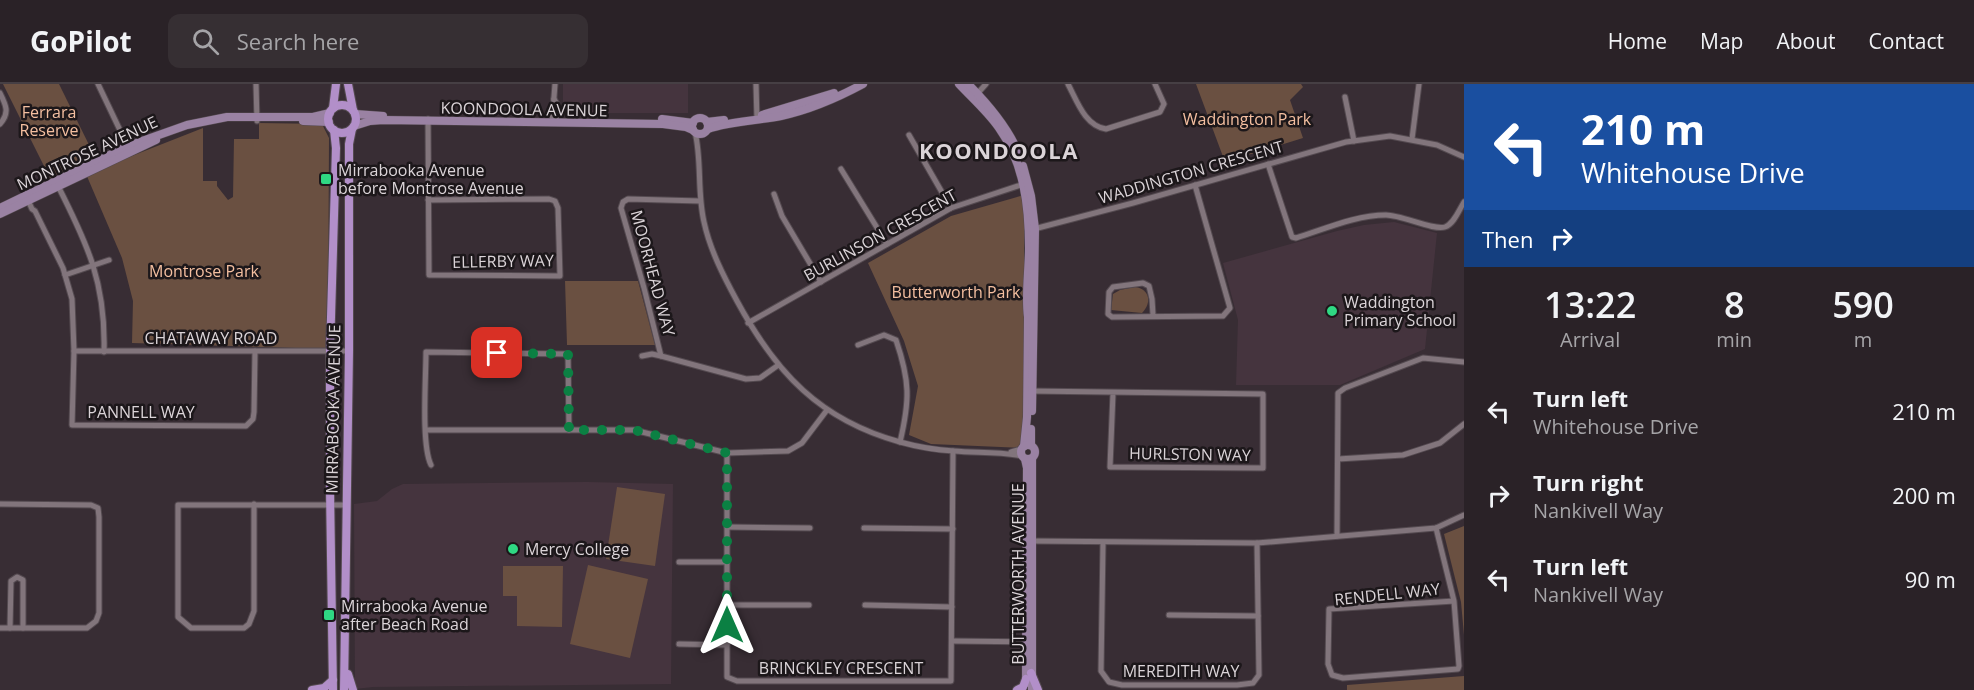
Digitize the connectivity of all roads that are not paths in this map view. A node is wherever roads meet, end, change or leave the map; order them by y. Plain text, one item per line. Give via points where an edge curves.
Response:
1 (98, 84) edge
2 (256, 84) edge
3 (336, 84) edge
4 (348, 84) edge
5 (555, 84) edge
6 (756, 84) edge
7 (854, 84) edge
8 (862, 84) edge
9 (959, 84) edge
10 (968, 84) edge
11 (986, 84) edge
12 (1068, 84) edge
13 (1155, 84) edge
14 (1419, 84) edge
15 (0, 93) edge
16 (975, 96) junction
17 (1345, 98) dead end
18 (331, 110) junction
19 (354, 112) junction
20 (257, 118) junction
21 (756, 118) junction
22 (428, 120) junction
23 (554, 121) junction
24 (0, 124) edge
25 (331, 126) junction
26 (353, 127) junction
27 (700, 128) junction
28 (909, 135) dead end
29 (1412, 140) junction
30 (1354, 141) junction
31 (129, 149) junction
32 (1464, 157) edge
33 (1268, 164) junction
34 (841, 169) dead end
35 (1026, 184) junction
36 (1195, 185) junction
37 (58, 186) junction
38 (774, 194) dead end
39 (29, 197) junction
40 (428, 201) junction
41 (700, 201) junction
42 (1464, 202) edge
43 (0, 208) edge
44 (951, 208) junction
45 (0, 214) edge
46 (1032, 230) junction
47 (887, 244) junction
48 (109, 260) dead end
49 (94, 266) junction
50 (65, 275) junction
51 (821, 282) junction
52 (1153, 315) junction
53 (748, 322) junction
54 (858, 345) dead end
55 (74, 351) junction
56 (255, 351) junction
57 (330, 351) junction
58 (349, 351) junction
59 (104, 352) junction
60 (642, 356) dead end
61 (661, 356) junction
62 (1464, 362) edge
63 (777, 366) junction
64 (1030, 392) junction
65 (1113, 393) junction
66 (827, 410) junction
67 (1464, 424) edge
68 (426, 430) junction
69 (569, 430) junction
70 (900, 442) junction
71 (953, 451) junction
72 (1026, 452) junction
73 (727, 453) junction
74 (1338, 459) junction
75 (431, 465) dead end
76 (0, 504) edge
77 (254, 504) junction
78 (330, 505) junction
79 (347, 505) junction
80 (1464, 515) edge
81 (727, 527) junction
82 (810, 528) dead end
83 (864, 528) dead end
84 (1436, 528) junction
85 (953, 529) junction
86 (1337, 536) junction
87 (1030, 541) junction
88 (1103, 543) junction
89 (1257, 543) junction
90 (679, 562) dead end
91 (727, 562) junction
92 (1454, 601) junction
93 (727, 605) junction
94 (809, 605) dead end
95 (865, 605) dead end
96 (952, 607) junction
97 (346, 611) junction
98 (1169, 615) dead end
99 (1258, 616) junction
100 (0, 627) edge
101 (10, 628) junction
102 (23, 628) junction
103 (952, 641) junction
104 (1028, 642) junction
105 (679, 644) dead end
106 (727, 645) junction
107 (1029, 676) junction
108 (333, 680) junction
109 (312, 690) edge
110 (333, 690) edge
111 (344, 690) edge
112 (353, 690) edge
113 (1017, 690) edge
114 (1026, 690) edge
115 (1032, 690) edge
116 (1038, 690) edge

1 - 31 street
2 - 20 street
3 - 18 main road, MIRRABOOKA AVENUE
4 - 19 main road, MIRRABOOKA AVENUE
5 - 23 street
6 - 21 street
7 - 21 street, KOONDOOLA AVENUE
8 - 21 street, KOONDOOLA AVENUE via 804,109
9 - 16 street, BUTTERWORTH AVENUE
10 - 16 street, BUTTERWORTH AVENUE
11 - 16 street
12 - 13 street via 1089,122 1106,129 1160,112 1164,104
14 - 29 street
15 - 24 street via 7,109
16 - 35 street, BUTTERWORTH AVENUE via 1005,137
17 - 30 street
18 - 19 main road via 346,105
18 - 20 street, MONTROSE AVENUE via 313,117
18 - 25 main road, MIRRABOOKA AVENUE
19 - 22 street, KOONDOOLA AVENUE
19 - 26 main road, MIRRABOOKA AVENUE
20 - 25 street, MONTROSE AVENUE
20 - 31 street, MONTROSE AVENUE via 189,129
21 - 27 street, KOONDOOLA AVENUE
22 - 23 street, KOONDOOLA AVENUE
22 - 26 street, KOONDOOLA AVENUE via 377,120
22 - 40 street, ELLERBY WAY
23 - 27 street, KOONDOOLA AVENUE via 678,120
25 - 26 main road via 345,132
25 - 57 main road, MIRRABOOKA AVENUE via 336,148
26 - 58 main road, MIRRABOOKA AVENUE via 349,144
27 - 41 street
28 - 44 street
29 - 30 street, WADDINGTON CRESCENT via 1390,136
29 - 32 street, WADDINGTON CRESCENT via 1437,145
30 - 33 street, WADDINGTON CRESCENT
31 - 37 street, MONTROSE AVENUE
31 - 39 street, MONTROSE AVENUE
33 - 36 street, WADDINGTON CRESCENT
33 - 42 street via 1292,237 1296,238 1366,217 1387,215 1443,228
34 - 47 street
35 - 44 street, BURLINSON CRESCENT
35 - 46 street, BUTTERWORTH AVENUE
36 - 46 street, WADDINGTON CRESCENT
36 - 52 street via 1230,308 1223,316
37 - 39 street, MONTROSE AVENUE
37 - 49 street
38 - 51 street via 782,216
39 - 43 street, MONTROSE AVENUE
39 - 45 street, MONTROSE AVENUE
39 - 50 street, PANNELL WAY
40 - 40 street, ELLERBY WAY via 555,201 560,276 429,275
41 - 53 street via 717,261
41 - 61 street, MOORHEAD WAY via 628,199 621,208
44 - 47 street, BURLINSON CRESCENT
46 - 64 street, BUTTERWORTH AVENUE via 1027,306
47 - 51 street, BURLINSON CRESCENT
48 - 49 street
49 - 50 street
49 - 59 street via 101,296
50 - 55 street, PANNELL WAY via 72,299
51 - 53 street, BURLINSON CRESCENT
52 - 52 street via 1112,317 1108,314 1109,292 1113,287 1143,283 1149,286
53 - 63 street
54 - 70 street via 884,335 896,340 907,383 907,410
55 - 56 street, PANNELL WAY via 72,425 246,426 254,412
55 - 59 street, CHATAWAY ROAD
56 - 57 street, CHATAWAY ROAD
56 - 59 street, CHATAWAY ROAD
57 - 58 street, CHATAWAY ROAD
57 - 78 main road, MIRRABOOKA AVENUE
58 - 79 main road, MIRRABOOKA AVENUE
60 - 61 street, MOORHEAD WAY
61 - 63 street, MOORHEAD WAY via 746,379 760,378
62 - 74 street via 1423,358 1338,393
63 - 66 street
64 - 65 street, HURLSTON WAY
64 - 72 street, BUTTERWORTH AVENUE
65 - 65 street, HURLSTON WAY via 1110,467 1263,468 1263,394
66 - 70 street via 865,431
66 - 73 street via 802,443 788,452
67 - 74 street via 1440,443 1403,455
68 - 69 street
68 - 69 street via 426,352 568,354
68 - 75 street
69 - 73 street via 634,430
70 - 71 street
71 - 72 street
71 - 85 street, BRINCKLEY CRESCENT
72 - 87 street, BUTTERWORTH AVENUE
73 - 81 street, BRINCKLEY CRESCENT
74 - 86 street
76 - 102 street via 98,508 96,621 87,628
77 - 77 street via 254,611 249,624 244,628 191,628 178,617 178,505
77 - 78 street
78 - 79 street
78 - 108 main road, MIRRABOOKA AVENUE
79 - 97 main road, MIRRABOOKA AVENUE
80 - 84 street
81 - 82 street
81 - 91 street, BRINCKLEY CRESCENT
83 - 85 street
84 - 86 street
84 - 92 street, RENDELL WAY
85 - 96 street, BRINCKLEY CRESCENT
86 - 89 street
87 - 88 street
87 - 104 street, BUTTERWORTH AVENUE
88 - 89 street
88 - 99 street, MEREDITH WAY via 1101,671 1109,682 1253,683 1259,675
89 - 99 street, MEREDITH WAY
90 - 91 street
91 - 93 street, BRINCKLEY CRESCENT
92 - 92 street, RENDELL WAY via 1329,609 1328,664 1332,675 1343,678 1458,669
93 - 94 street
93 - 106 street, BRINCKLEY CRESCENT
95 - 96 street
96 - 103 street, BRINCKLEY CRESCENT
97 - 111 main road, MIRRABOOKA AVENUE
97 - 112 main road via 348,676
98 - 99 street
100 - 101 street
101 - 102 street
101 - 102 street via 11,581 17,577 23,580
103 - 104 street
103 - 106 street, BRINCKLEY CRESCENT via 951,681 737,681 727,677
104 - 107 street, BUTTERWORTH AVENUE
105 - 106 street
107 - 113 main road
107 - 114 street, BUTTERWORTH AVENUE
107 - 115 street, BUTTERWORTH AVENUE
107 - 116 main road
108 - 109 main road via 324,688
108 - 110 main road, MIRRABOOKA AVENUE

